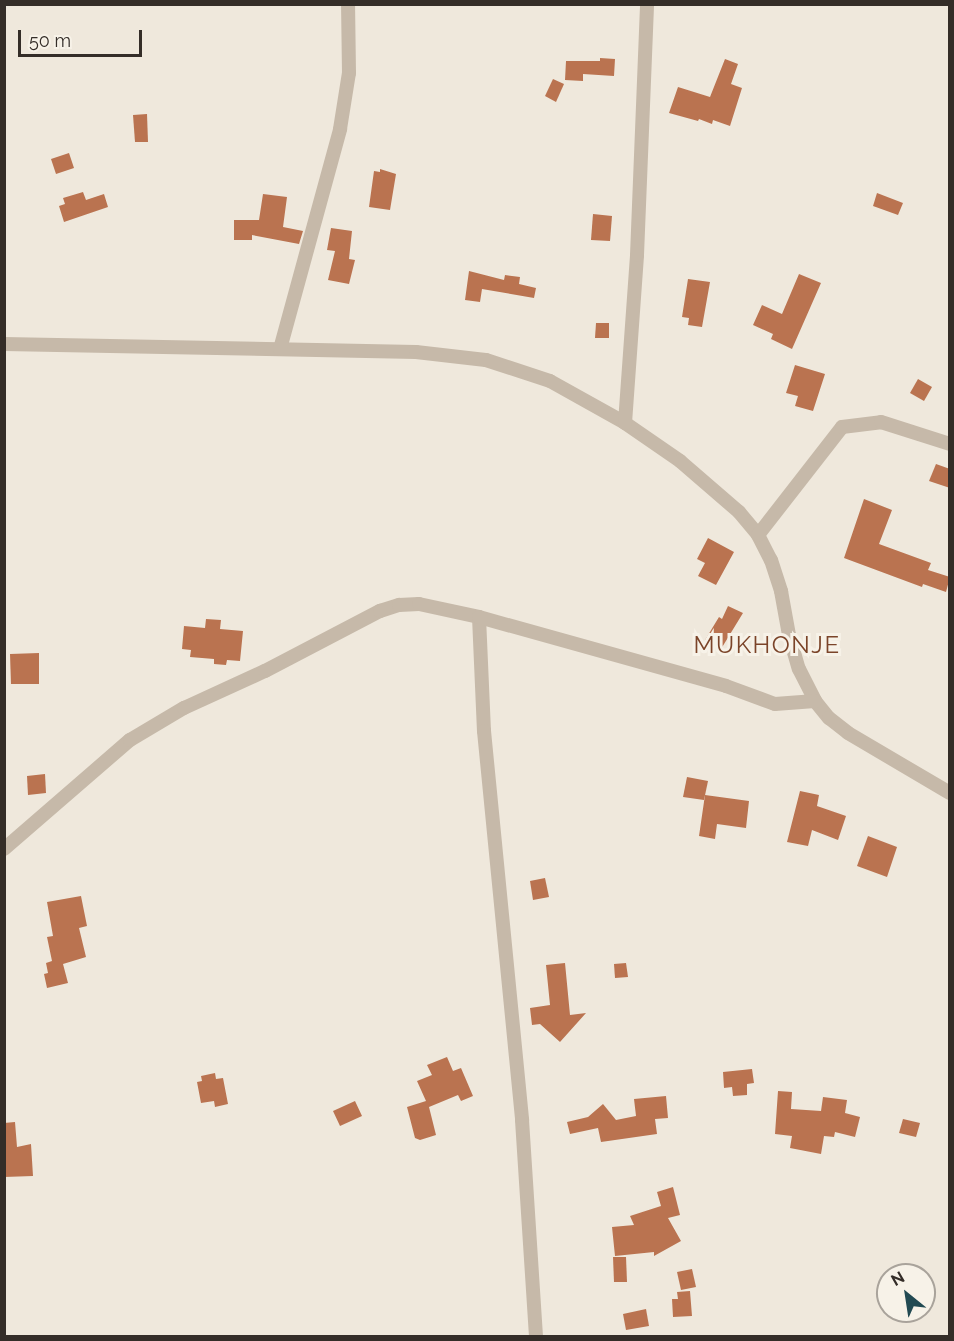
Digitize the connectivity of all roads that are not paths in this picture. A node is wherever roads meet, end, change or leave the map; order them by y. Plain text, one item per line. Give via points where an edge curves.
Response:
1 (348, 4) edge
2 (647, 4) edge
3 (4, 344) edge
4 (280, 349) junction
5 (625, 423) junction
6 (950, 444) edge
7 (758, 536) junction
8 (479, 617) junction
9 (815, 701) junction
10 (950, 793) edge
11 (4, 849) edge
12 (536, 1336) edge

1 - 4 street via 349,73 340,129
2 - 5 street via 637,255
3 - 4 street
4 - 5 street via 416,352 486,360 550,381
5 - 7 street via 717,491
6 - 7 street via 880,422 842,426
7 - 9 street via 781,591 799,669
8 - 9 street via 726,686 775,704
8 - 11 street via 419,604 380,611 266,671 184,708 130,740
8 - 12 street via 484,731 522,1120
9 - 10 street via 848,733

